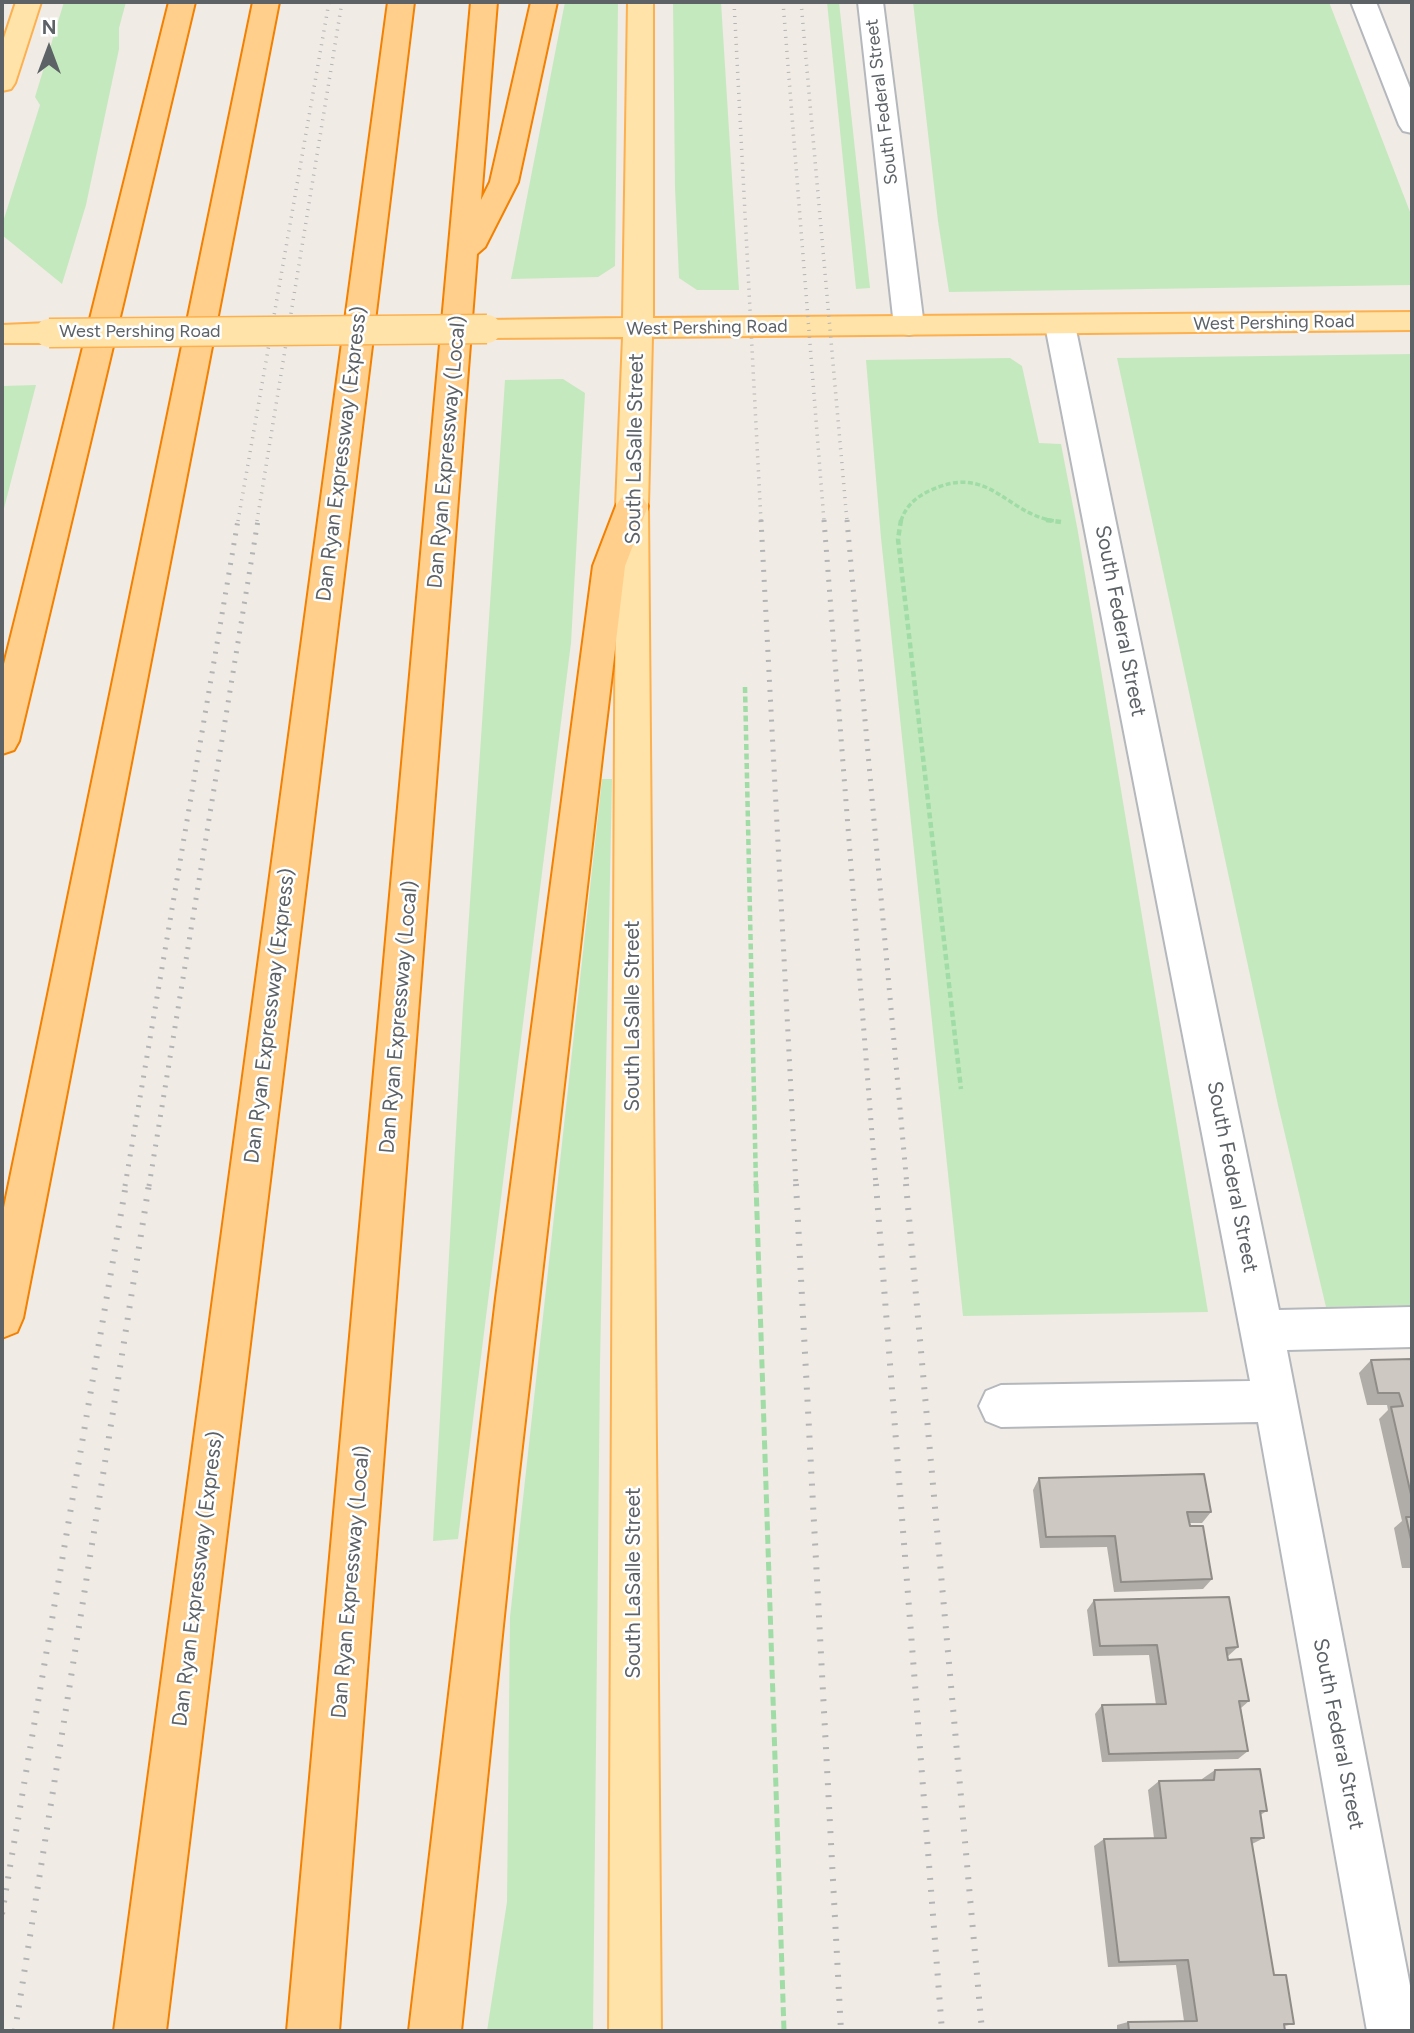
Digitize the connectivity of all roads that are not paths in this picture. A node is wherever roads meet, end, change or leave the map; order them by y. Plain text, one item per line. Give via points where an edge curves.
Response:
1 (28, 2) edge
2 (163, 2) edge
3 (182, 2) edge
4 (266, 2) edge
5 (401, 2) edge
6 (484, 2) edge
7 (544, 2) edge
8 (640, 2) edge
9 (870, 2) edge
10 (1363, 2) edge
11 (170, 51) junction
12 (2, 83) edge
13 (1412, 125) edge
14 (463, 265) junction
15 (1412, 321) edge
16 (1060, 325) junction
17 (909, 326) junction
18 (638, 329) junction
19 (2, 334) edge
20 (632, 506) junction
21 (2, 741) edge
22 (2, 1318) edge
23 (1412, 1327) edge
24 (1262, 1329) junction
25 (1276, 1401) junction
26 (1001, 1406) dead end
27 (140, 2031) edge
28 (313, 2031) edge
29 (435, 2031) edge
30 (635, 2031) edge
31 (1393, 2031) edge

1 - 12 main road
2 - 11 highway
3 - 11 highway
4 - 22 highway
5 - 27 highway, Dan Ryan Expressway (Express)
6 - 14 highway, Dan Ryan Expressway (Local)
7 - 14 highway via 504,182
8 - 18 main road, South LaSalle Street
9 - 17 street, South Federal Street
10 - 13 street
11 - 21 highway
14 - 28 highway, Dan Ryan Expressway (Local)
15 - 16 main road, West Pershing Road
16 - 17 main road, West Pershing Road
16 - 24 street, South Federal Street
17 - 18 main road, West Pershing Road
18 - 19 main road, West Pershing Road, bridge
18 - 20 main road, South LaSalle Street
20 - 29 highway via 609,566 556,971
20 - 30 main road, South LaSalle Street
23 - 24 street
24 - 25 street, South Federal Street
25 - 26 street
25 - 31 street, South Federal Street

